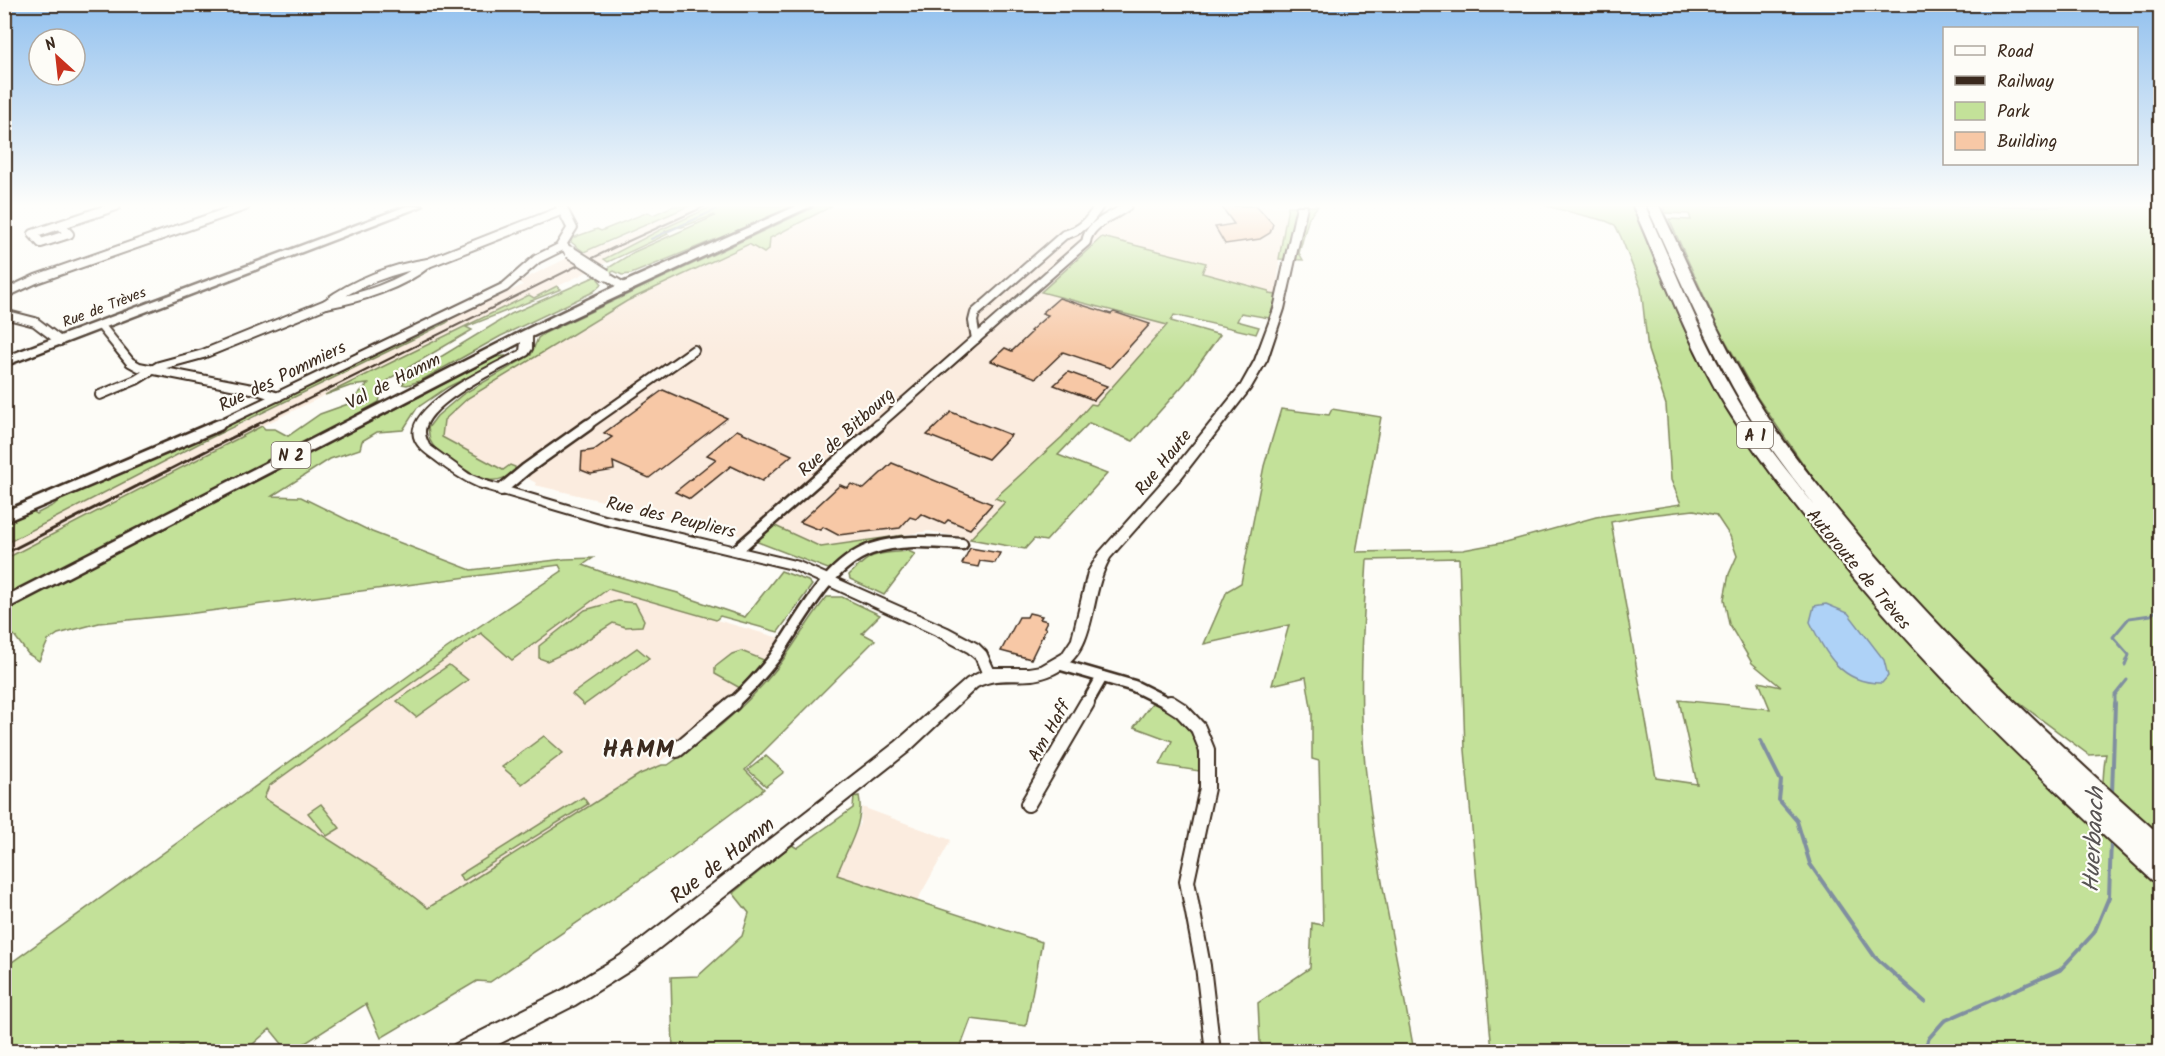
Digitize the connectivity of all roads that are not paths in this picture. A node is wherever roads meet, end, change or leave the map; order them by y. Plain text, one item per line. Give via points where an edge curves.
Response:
1 (104, 255) edge
2 (287, 255) edge
3 (447, 255) edge
4 (544, 255) edge
5 (576, 255) edge
6 (695, 255) edge
7 (1042, 255) edge
8 (1047, 255) edge
9 (1071, 255) edge
10 (1291, 255) edge
11 (1660, 255) edge
12 (1676, 255) edge
13 (1064, 261) junction
14 (624, 287) junction
15 (4, 294) edge
16 (975, 313) junction
17 (4, 314) edge
18 (997, 320) junction
19 (100, 326) junction
20 (527, 334) junction
21 (976, 339) junction
22 (60, 341) junction
23 (507, 344) junction
24 (694, 350) dead end
25 (203, 354) junction
26 (513, 360) junction
27 (4, 362) edge
28 (152, 370) junction
29 (173, 375) junction
30 (100, 395) dead end
31 (278, 397) junction
32 (501, 490) junction
33 (4, 517) edge
34 (962, 544) dead end
35 (737, 550) junction
36 (831, 580) junction
37 (4, 604) edge
38 (1918, 627) junction
39 (1058, 664) junction
40 (990, 674) junction
41 (1102, 677) junction
42 (677, 750) dead end
43 (1028, 804) dead end
44 (2160, 849) edge
45 (2160, 873) edge
46 (461, 1052) edge
47 (1213, 1052) edge

1 - 15 street
2 - 19 main road, Rue de Trèves
3 - 25 street via 354,288 326,304
4 - 31 street, Rue des Pommiers via 505,287
5 - 14 main road, bridge
6 - 14 main road, Val de Hamm / N 2
7 - 16 street
8 - 13 street
9 - 13 street, Rue de Bitbourg
10 - 39 main road, Rue Haute via 1279,309 1261,360 1246,386 1176,475 1105,555 1095,572 1079,640
11 - 38 highway, Autoroute de Trèves / A 1 via 1690,324 1728,396 1863,579
12 - 38 highway, Autoroute de Trèves / A 1 via 1746,396
13 - 18 street, Rue de Bitbourg
14 - 20 main road, Val de Hamm / N 2
16 - 18 street
16 - 21 street
17 - 22 street via 44,325
18 - 21 street, Rue de Bitbourg
19 - 22 main road, Rue de Trèves
19 - 28 street via 129,362
20 - 23 main road, Val de Hamm / N 2
20 - 26 street via 527,349
21 - 35 street, Rue de Bitbourg
22 - 27 main road, Rue de Trèves
23 - 26 street via 517,352
23 - 37 main road, Val de Hamm / N 2
24 - 32 street
25 - 28 street
25 - 29 street
26 - 32 street, Rue des Peupliers via 440,401 419,429 426,447 440,460 465,477
28 - 29 street
28 - 30 street
29 - 31 street
31 - 33 street, Rue des Pommiers
32 - 35 street, Rue des Peupliers via 604,520
34 - 36 street via 922,541 877,548 859,555
35 - 36 street, Rue des Peupliers via 795,565
36 - 40 street, Rue des Peupliers via 973,648
36 - 42 street via 749,687
38 - 44 highway, Autoroute de Trèves / A 1
38 - 45 highway, Autoroute de Trèves / A 1 via 2030,752
39 - 40 main road, Rue Haute via 1029,674
39 - 41 street
40 - 46 main road, Rue de Hamm via 972,683 876,767 627,962 568,998
41 - 43 street, Am Haff
41 - 47 street via 1167,700 1184,711 1204,742 1208,778 1187,878

